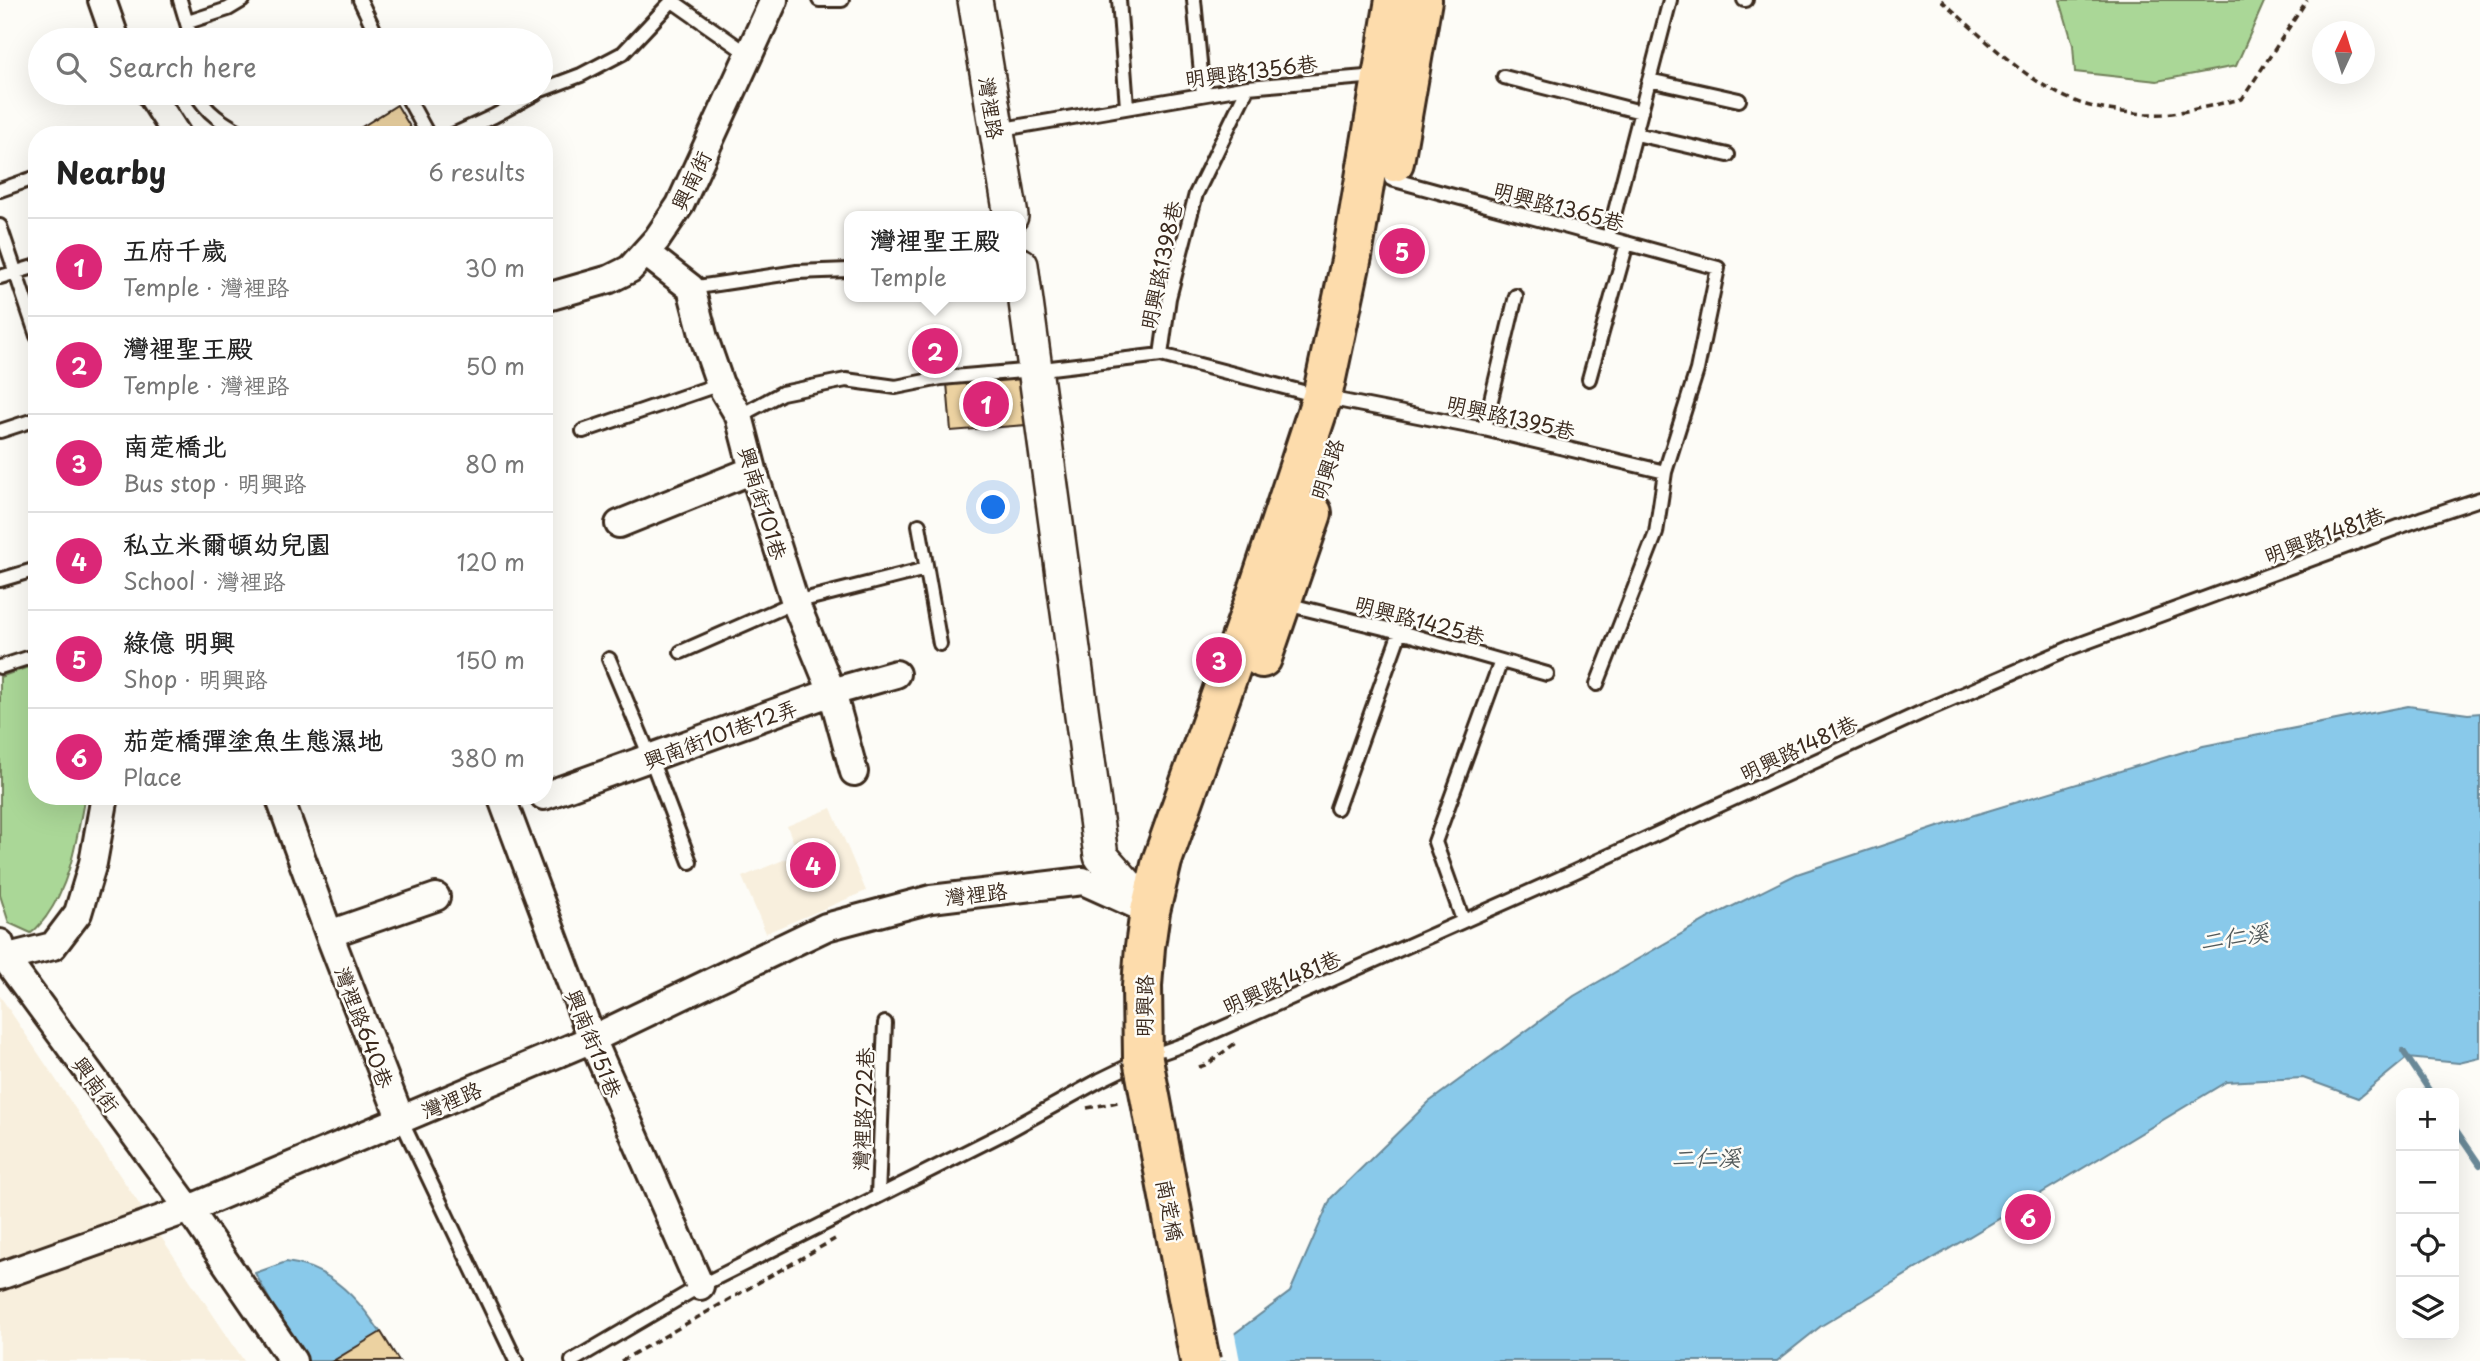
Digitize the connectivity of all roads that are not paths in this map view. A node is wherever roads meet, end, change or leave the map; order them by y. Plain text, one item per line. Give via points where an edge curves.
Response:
1 (102, 0) edge
2 (180, 0) edge
3 (243, 0) edge
4 (360, 0) edge
5 (774, 0) edge
6 (819, 0) edge
7 (842, 0) edge
8 (975, 0) edge
9 (1119, 0) edge
10 (1194, 0) edge
11 (1395, 0) edge
12 (1422, 0) edge
13 (1670, 0) edge
14 (671, 1) edge
15 (188, 22) junction
16 (112, 28) edge
17 (189, 28) edge
18 (373, 28) edge
19 (748, 54) junction
20 (1381, 76) junction
21 (1504, 77) dead end
22 (1649, 80) junction
23 (553, 86) edge
24 (1248, 87) junction
25 (1203, 94) junction
26 (1739, 100) dead end
27 (158, 105) edge
28 (204, 105) edge
29 (412, 105) edge
30 (515, 105) edge
31 (1127, 107) junction
32 (1641, 112) junction
33 (171, 126) edge
34 (228, 126) edge
35 (423, 126) edge
36 (472, 126) edge
37 (995, 131) junction
38 (1636, 134) junction
39 (1728, 155) dead end
40 (1391, 179) junction
41 (28, 180) edge
42 (0, 190) edge
43 (1011, 211) edge
44 (0, 226) edge
45 (1608, 238) junction
46 (1627, 243) junction
47 (646, 253) junction
48 (28, 269) edge
49 (844, 270) edge
50 (16, 272) junction
51 (0, 277) edge
52 (691, 288) junction
53 (553, 295) edge
54 (1516, 296) dead end
55 (1026, 302) edge
56 (28, 309) edge
57 (1161, 355) junction
58 (1034, 370) junction
59 (1589, 379) dead end
60 (720, 384) junction
61 (1335, 399) junction
62 (739, 416) junction
63 (28, 422) edge
64 (1484, 429) junction
65 (583, 430) dead end
66 (0, 431) edge
67 (753, 470) junction
68 (1665, 472) junction
69 (2480, 499) edge
70 (619, 524) dead end
71 (919, 525) dead end
72 (926, 569) junction
73 (28, 572) edge
74 (0, 580) edge
75 (795, 602) junction
76 (1282, 603) junction
77 (1400, 632) junction
78 (940, 644) dead end
79 (681, 652) dead end
80 (28, 658) edge
81 (609, 659) dead end
82 (1501, 661) junction
83 (0, 667) edge
84 (896, 674) dead end
85 (1547, 674) dead end
86 (1597, 684) dead end
87 (832, 692) junction
88 (651, 759) junction
89 (854, 772) dead end
90 (553, 793) edge
91 (103, 805) edge
92 (282, 805) edge
93 (504, 805) edge
94 (1337, 808) dead end
95 (690, 862) dead end
96 (436, 897) dead end
97 (1150, 911) junction
98 (1463, 920) junction
99 (328, 934) junction
100 (2, 953) edge
101 (885, 1023) dead end
102 (592, 1039) junction
103 (1143, 1059) junction
104 (401, 1120) junction
105 (878, 1196) junction
106 (189, 1209) junction
107 (0, 1276) edge
108 (700, 1286) junction
109 (293, 1361) edge
110 (516, 1361) edge
111 (572, 1361) edge
112 (1200, 1361) edge

1 - 16 street
2 - 15 lane
3 - 15 lane
4 - 18 lane
5 - 19 street, 興南街
6 - 7 lane
8 - 37 street, 灣裡路
9 - 31 lane
10 - 25 lane
11 - 20 main road, 明興路
12 - 40 main road, 明興路
13 - 22 lane
14 - 19 lane
14 - 23 lane via 623,53
15 - 17 lane
19 - 47 street, 興南街 via 680,205
20 - 24 lane, 明興路1356巷
20 - 61 main road, 明興路
21 - 32 lane
22 - 26 lane
22 - 32 lane
24 - 25 lane, 明興路1356巷
24 - 57 lane, 明興路1398巷 via 1196,194 1169,298
25 - 31 lane, 明興路1356巷
27 - 33 street
28 - 34 lane
29 - 35 lane
30 - 36 lane
31 - 37 lane, 明興路1356巷
32 - 38 lane
37 - 43 street, 灣裡路
38 - 39 lane
38 - 45 lane
40 - 45 lane, 明興路1365巷
40 - 61 main road, 明興路 via 1377,260
41 - 42 lane
44 - 50 lane
45 - 46 lane, 明興路1365巷
46 - 59 lane
46 - 68 lane, 明興路1365巷 via 1718,268 1697,370
47 - 52 street
47 - 53 street, 興南街 via 610,279
48 - 50 lane
49 - 52 lane via 797,272
50 - 51 lane
50 - 56 lane
52 - 60 street, 興南街101巷
54 - 64 lane
55 - 58 street
57 - 58 lane
57 - 61 lane, 明興路1398巷
58 - 62 lane via 896,387 846,380 782,393
58 - 97 street via 1101,856
60 - 62 street, 興南街101巷
60 - 65 lane
61 - 64 lane, 明興路1395巷
61 - 76 main road, 明興路
61 - 97 main road, 明興路 via 1257,594 1162,861
62 - 67 street, 興南街101巷
63 - 66 lane
64 - 68 lane, 明興路1395巷
67 - 70 street
67 - 75 street, 興南街101巷
68 - 86 lane via 1656,533
69 - 98 lane, 明興路1481巷 via 2070,648
71 - 72 lane
72 - 75 lane
72 - 78 lane
73 - 74 lane
75 - 79 lane
75 - 87 street, 興南街101巷
76 - 77 lane, 明興路1425巷
76 - 97 main road, 明興路 via 1186,865
77 - 82 lane, 明興路1425巷
77 - 94 lane
80 - 83 lane
81 - 88 lane
82 - 85 lane, 明興路1425巷
82 - 98 lane via 1434,842
84 - 87 street, 興南街101巷12弄
87 - 88 street, 興南街101巷12弄
87 - 89 street, 興南街101巷
88 - 90 street, 興南街101巷12弄
88 - 95 lane
91 - 100 street, 興南街 via 78,913 53,946
92 - 99 street, 灣裡路640巷
93 - 102 street, 興南街151巷
96 - 99 street
97 - 102 street, 灣裡路 via 1083,881 931,898 826,927
97 - 103 main road, 明興路 via 1142,986
98 - 103 lane, 明興路1481巷 via 1191,1042
99 - 104 street, 灣裡路640巷
100 - 106 street, 興南街
101 - 105 lane, 灣裡路722巷
102 - 104 street, 灣裡路
102 - 108 street, 興南街151巷
103 - 105 lane
103 - 112 main road, 南萣橋, bridge
104 - 106 street, 灣裡路
104 - 110 lane
105 - 108 lane
106 - 107 street
106 - 109 street, 興南街
108 - 111 lane

